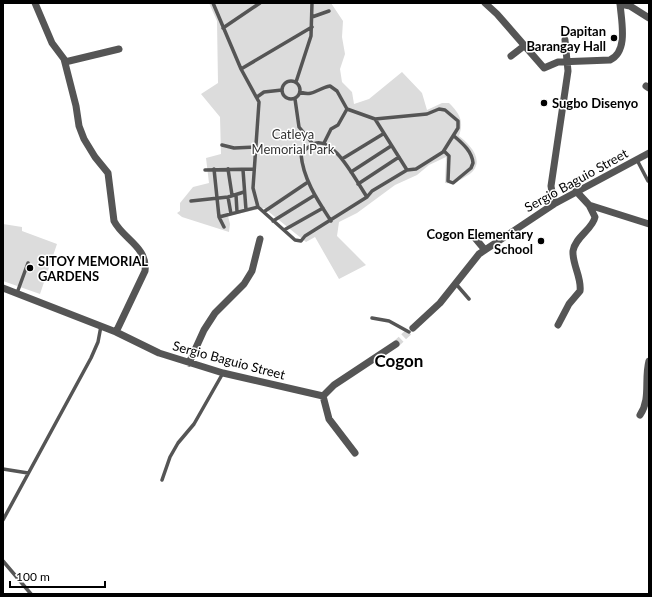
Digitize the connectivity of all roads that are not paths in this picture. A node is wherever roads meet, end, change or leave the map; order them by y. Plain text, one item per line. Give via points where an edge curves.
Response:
1 (35, 3) edge
2 (213, 3) edge
3 (260, 3) edge
4 (312, 3) edge
5 (485, 3) edge
6 (620, 4) edge
7 (329, 12) dead end
8 (312, 17) junction
9 (649, 18) edge
10 (312, 27) junction
11 (223, 28) junction
12 (565, 40) dead end
13 (524, 46) junction
14 (119, 49) dead end
15 (511, 56) dead end
16 (65, 62) junction
17 (568, 62) junction
18 (241, 69) junction
19 (296, 82) junction
20 (282, 90) junction
21 (300, 92) junction
22 (257, 97) junction
23 (295, 99) junction
24 (347, 109) junction
25 (375, 119) junction
26 (383, 134) junction
27 (454, 136) junction
28 (324, 143) junction
29 (313, 144) junction
30 (222, 145) dead end
31 (391, 146) junction
32 (256, 147) junction
33 (444, 151) junction
34 (649, 153) edge
35 (399, 158) junction
36 (342, 160) junction
37 (637, 160) junction
38 (214, 169) junction
39 (228, 169) junction
40 (254, 169) junction
41 (205, 170) dead end
42 (243, 170) junction
43 (407, 170) junction
44 (350, 172) junction
45 (648, 181) edge
46 (308, 182) junction
47 (358, 184) junction
48 (576, 191) junction
49 (244, 192) junction
50 (232, 195) junction
51 (315, 195) junction
52 (217, 197) junction
53 (367, 197) junction
54 (191, 201) dead end
55 (554, 204) junction
56 (589, 205) junction
57 (258, 207) junction
58 (323, 208) junction
59 (246, 210) junction
60 (265, 211) junction
61 (237, 212) junction
62 (231, 214) junction
63 (219, 217) junction
64 (273, 221) junction
65 (331, 221) junction
66 (649, 224) edge
67 (224, 227) dead end
68 (284, 230) junction
69 (475, 238) dead end
70 (260, 239) dead end
71 (485, 250) junction
72 (28, 263) dead end
73 (456, 284) junction
74 (3, 288) edge
75 (17, 293) junction
76 (469, 299) dead end
77 (372, 318) dead end
78 (101, 326) junction
79 (558, 326) dead end
80 (411, 330) joint
81 (116, 332) junction
82 (396, 344) tunnel mouth
83 (649, 361) edge
84 (189, 363) junction
85 (223, 373) junction
86 (323, 396) junction
87 (640, 415) dead end
88 (356, 453) dead end
89 (3, 469) edge
90 (28, 473) junction
91 (162, 480) dead end
92 (3, 520) edge
93 (3, 561) edge
94 (31, 594) edge

1 - 16 street via 52,43
2 - 11 lane
3 - 11 lane
4 - 8 lane
5 - 13 street
6 - 9 street via 630,6
6 - 17 street via 621,48 616,57 610,60
7 - 8 lane
8 - 10 lane
10 - 18 lane
10 - 19 lane via 308,49
11 - 18 lane
12 - 17 street via 565,55
13 - 15 street
13 - 17 street via 544,68 558,62
14 - 16 street
16 - 81 street via 79,126 95,158 108,173 114,221 117,228 140,249 146,263 145,271
17 - 55 street via 551,186
18 - 22 lane
19 - 20 lane via 287,82
19 - 21 lane
20 - 22 lane via 264,92
20 - 23 lane via 286,98
21 - 23 lane
21 - 24 lane via 314,93 330,86
22 - 32 lane via 260,106
23 - 29 lane via 299,127
24 - 25 lane
24 - 28 lane via 338,125 331,129
25 - 26 lane
25 - 27 lane via 422,115 439,109 445,110 458,121
26 - 31 lane
26 - 36 lane
27 - 33 lane
27 - 33 lane via 464,145 473,163 471,168 453,183 448,181 448,156
28 - 29 lane
28 - 36 lane via 334,149
29 - 46 lane via 301,154
30 - 32 lane via 234,148
31 - 35 lane
31 - 44 lane
32 - 40 lane
33 - 43 lane via 420,167
34 - 37 street, Sergio Baguio Street
35 - 43 lane
35 - 47 lane
36 - 44 lane
37 - 45 lane
37 - 48 street, Sergio Baguio Street
38 - 39 lane
38 - 41 lane
38 - 52 lane
39 - 42 lane
39 - 50 lane
40 - 42 lane
40 - 57 lane via 253,188
42 - 49 lane
43 - 53 lane via 372,191
44 - 47 lane
46 - 51 lane
46 - 60 lane
47 - 53 lane
48 - 55 street, Sergio Baguio Street
48 - 56 street
49 - 50 lane
49 - 59 lane
50 - 52 lane
50 - 61 lane
50 - 62 lane
51 - 58 lane
51 - 64 lane
52 - 54 lane
52 - 63 lane
53 - 65 lane
55 - 71 street, Sergio Baguio Street
56 - 66 street
56 - 79 street via 595,217 593,223 581,235 573,250 580,291 569,304
57 - 59 lane
57 - 60 lane
58 - 65 lane
58 - 68 lane
59 - 61 lane
60 - 64 lane
61 - 62 lane
62 - 63 lane
63 - 67 lane
64 - 68 lane
65 - 68 lane via 301,241 295,240
69 - 71 street
70 - 84 street via 252,271 244,284 215,313
71 - 73 street, Sergio Baguio Street
72 - 75 lane
73 - 76 lane
73 - 80 street, Sergio Baguio Street via 440,304
74 - 75 street, Sergio Baguio Street
75 - 78 street, Sergio Baguio Street
77 - 80 lane
78 - 81 street, Sergio Baguio Street
78 - 90 lane via 92,354
81 - 84 street, Sergio Baguio Street via 159,353
82 - 86 street via 334,385
83 - 87 street via 647,402
84 - 85 street, Sergio Baguio Street
85 - 86 street, Sergio Baguio Street
85 - 91 lane via 194,424 170,457
86 - 88 street via 329,419
89 - 90 lane
90 - 92 lane
93 - 94 lane

